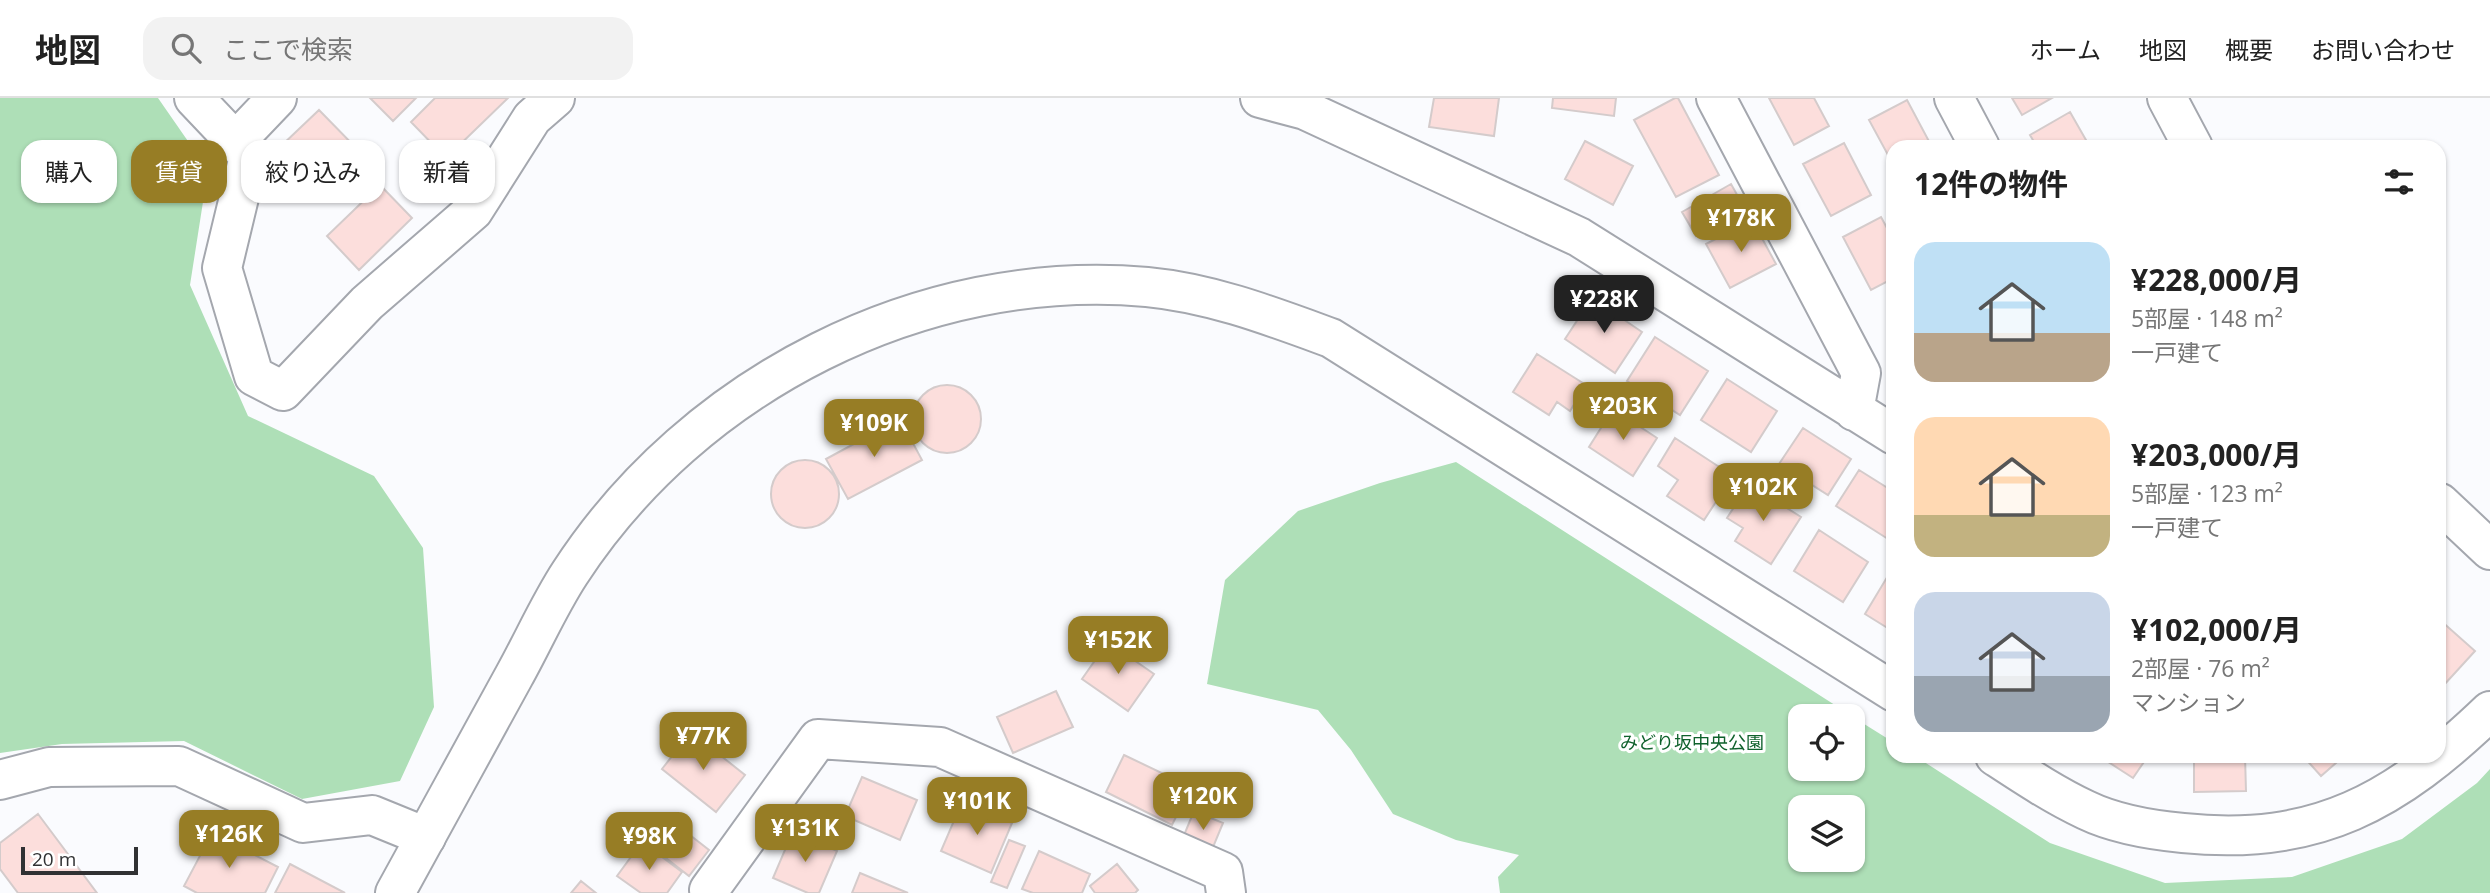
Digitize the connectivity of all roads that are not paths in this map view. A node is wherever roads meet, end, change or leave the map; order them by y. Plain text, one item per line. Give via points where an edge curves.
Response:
1 (194, 98) edge
2 (277, 98) edge
3 (555, 98) edge
4 (1260, 98) edge
5 (1716, 98) edge
6 (1954, 98) edge
7 (2167, 98) edge
8 (1311, 104) edge
9 (1976, 140) edge
10 (2189, 140) edge
11 (235, 142) junction
12 (1854, 411) junction
13 (1886, 431) edge
14 (2446, 509) edge
15 (2490, 550) edge
16 (1886, 687) edge
17 (2490, 711) edge
18 (2446, 751) edge
19 (2006, 763) edge
20 (2431, 763) edge
21 (0, 780) edge
22 (426, 837) junction
23 (710, 892) edge
24 (395, 893) edge
25 (1226, 893) edge

1 - 11 street
2 - 11 street
3 - 11 street via 532,118 473,211 367,303 283,390 254,376 222,268 249,156
4 - 8 street
5 - 12 street via 1861,373
6 - 9 street
7 - 10 street
8 - 12 street via 1579,237
12 - 13 street
14 - 15 street
16 - 22 street via 1332,338 1235,304 1160,289 1054,287 956,299 854,334 763,382 678,446 618,510 570,573
17 - 18 street
19 - 20 street via 2088,812 2150,830 2225,838 2300,830 2368,805
21 - 22 street via 48,766 179,765 303,823 372,815
22 - 24 street
23 - 25 street via 818,739 940,747 1223,872

